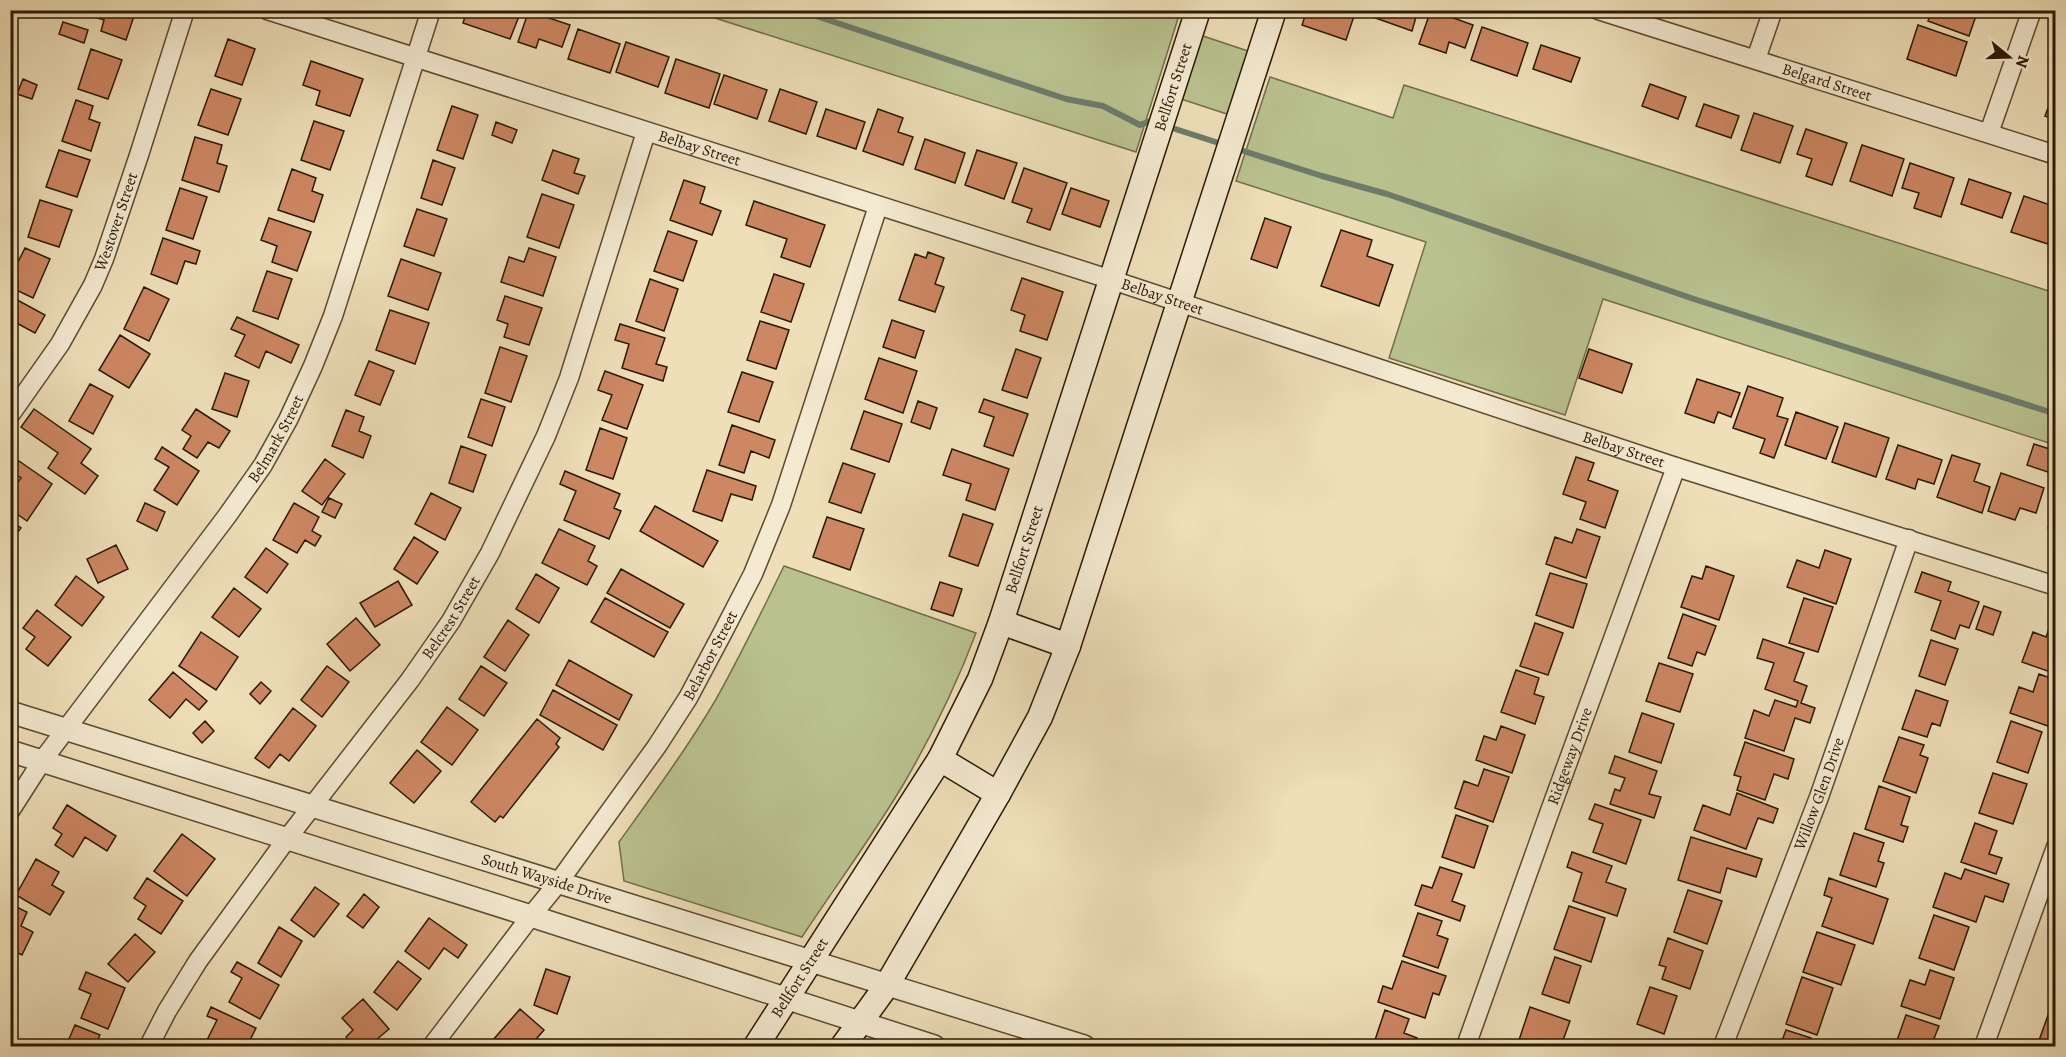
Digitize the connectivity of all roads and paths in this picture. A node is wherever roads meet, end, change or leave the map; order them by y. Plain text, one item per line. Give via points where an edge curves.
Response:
1 (185, 10) edge
2 (267, 10) edge
3 (431, 10) edge
4 (1198, 10) edge
5 (1274, 10) edge
6 (1598, 10) edge
7 (1773, 10) edge
8 (2032, 10) edge
9 (416, 58) junction
10 (1756, 59) junction
11 (646, 132) junction
12 (1989, 134) junction
13 (2055, 155) edge
14 (878, 206) junction
15 (1112, 279) junction
16 (1179, 303) junction
17 (10, 416) edge
18 (1676, 467) junction
19 (1909, 539) junction
20 (2055, 586) edge
21 (1001, 622) junction
22 (1068, 646) junction
23 (10, 712) edge
24 (66, 729) junction
25 (10, 751) edge
26 (940, 759) junction
27 (42, 761) junction
28 (998, 794) junction
29 (315, 805) junction
30 (10, 811) edge
31 (286, 840) junction
32 (2055, 847) edge
33 (558, 883) junction
34 (531, 916) junction
35 (811, 961) junction
36 (887, 985) junction
37 (787, 999) junction
38 (860, 1022) junction
39 (149, 1047) edge
40 (432, 1047) edge
41 (756, 1047) edge
42 (843, 1047) edge
43 (934, 1047) edge
44 (1084, 1047) edge
45 (1466, 1047) edge
46 (1723, 1047) edge
47 (1984, 1047) edge

1 - 17 street, Westover Street via 104,260 60,344
2 - 9 street, Belbay Street
3 - 9 street, Belmark Street
4 - 15 main road, Bellfort Street
5 - 16 main road
6 - 10 street, Belgard Street
7 - 10 street
8 - 12 street
9 - 11 street, Belbay Street
9 - 24 street, Belmark Street via 333,315 288,420 263,465 227,516
10 - 12 street, Belgard Street
11 - 14 street, Belbay Street
11 - 29 street, Belcrest Street via 569,378 522,489 451,621
12 - 13 street, Belgard Street
14 - 15 street, Belbay Street
14 - 33 street, Belarbor Street via 781,505 753,574 688,698
15 - 16 street, Belbay Street
15 - 21 main road, Bellfort Street
16 - 18 street, Belbay Street
16 - 22 main road
18 - 19 street, Belbay Street
18 - 45 street, Ridgeway Drive
19 - 20 street, Belbay Street
19 - 46 street, Willow Glen Drive via 1823,786
21 - 22 main road
21 - 26 main road, Bellfort Street via 980,679
22 - 28 main road via 1040,717
23 - 24 street, South Wayside Drive
24 - 27 street, Belmark Street
24 - 29 street, South Wayside Drive
25 - 27 street
26 - 28 main road
26 - 35 main road, Bellfort Street
27 - 30 street, Belmark Street
27 - 31 street
28 - 36 main road
29 - 31 street, Belcrest Street
29 - 33 street, South Wayside Drive
31 - 34 street
31 - 39 street, Belcrest Street via 198,961
32 - 47 street
33 - 34 street, Belarbor Street
33 - 35 street, South Wayside Drive
34 - 37 street
34 - 40 street, Belarbor Street
35 - 36 street, South Wayside Drive
35 - 37 main road, Bellfort Street
36 - 38 main road
36 - 44 street, South Wayside Drive
37 - 38 street
37 - 41 main road, Bellfort Street
38 - 42 main road
38 - 43 street

